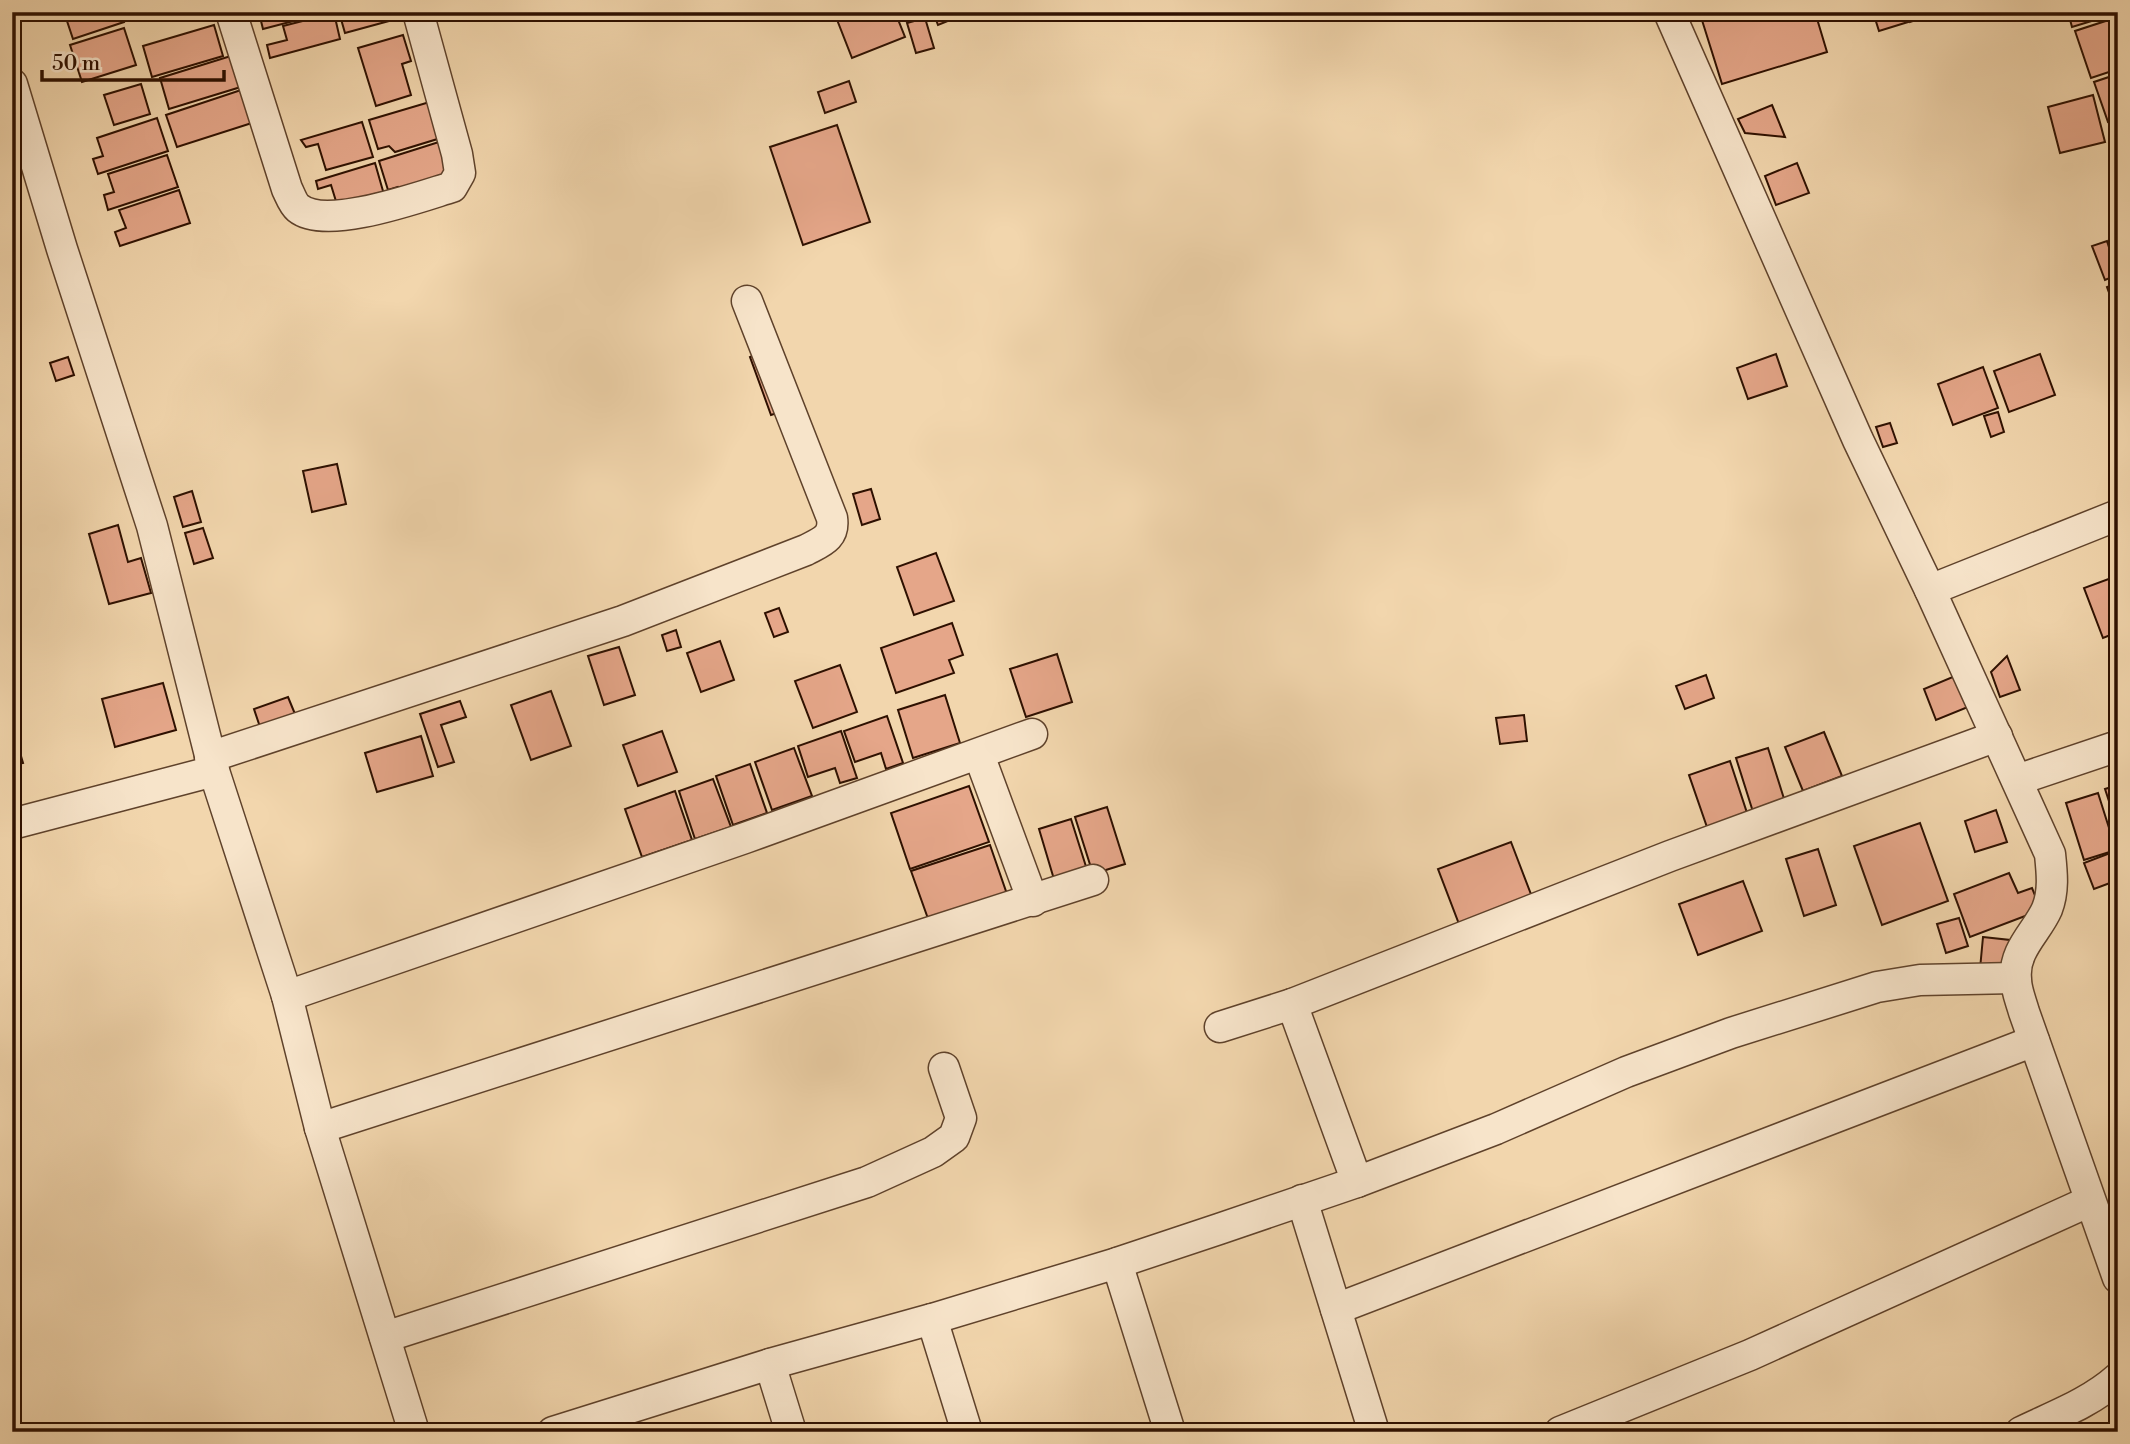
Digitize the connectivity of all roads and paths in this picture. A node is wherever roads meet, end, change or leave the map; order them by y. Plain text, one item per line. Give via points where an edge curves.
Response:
1 (231, 12) edge
2 (418, 12) edge
3 (1670, 12) edge
4 (12, 84) edge
5 (747, 301) dead end
6 (2118, 515) edge
7 (1930, 590) junction
8 (1032, 734) dead end
9 (1997, 736) junction
10 (2118, 746) edge
11 (979, 755) junction
12 (212, 764) junction
13 (2017, 780) junction
14 (12, 824) edge
15 (1093, 880) dead end
16 (1033, 901) junction
17 (2015, 978) junction
18 (287, 996) junction
19 (1292, 1004) junction
20 (1220, 1027) dead end
21 (2034, 1041) junction
22 (944, 1068) dead end
23 (320, 1128) junction
24 (1357, 1182) junction
25 (1302, 1200) junction
26 (2090, 1201) junction
27 (1117, 1263) junction
28 (2118, 1278) edge
29 (1336, 1309) junction
30 (932, 1319) junction
31 (385, 1337) junction
32 (770, 1364) junction
33 (2118, 1378) edge
34 (598, 1425) edge
35 (414, 1432) edge
36 (553, 1432) edge
37 (791, 1432) edge
38 (967, 1432) edge
39 (1170, 1432) edge
40 (1374, 1432) edge
41 (1560, 1432) edge
42 (2021, 1432) edge

1 - 2 street via 287,189 297,207 312,215 339,217 452,187 460,173
3 - 7 street via 1858,440
4 - 12 street via 152,526
5 - 12 street via 832,518 828,538 623,621
6 - 7 street
7 - 9 street
8 - 11 street
9 - 13 street
9 - 19 street via 1670,856
10 - 13 street
11 - 16 street
11 - 18 street
12 - 14 street
12 - 18 street
13 - 17 street via 2050,854 2053,886 2046,910 2020,955
15 - 16 street
16 - 23 street
17 - 21 street
17 - 24 street via 1920,979 1877,987 1649,1063
18 - 23 street
19 - 20 street
19 - 24 street
21 - 26 street
21 - 29 street
22 - 31 street via 961,1118 954,1137 933,1152 867,1182
23 - 31 street
24 - 25 street
25 - 27 street
25 - 29 street
26 - 28 street
26 - 41 street via 1750,1354
27 - 30 street
27 - 39 street
29 - 40 street
30 - 32 street
30 - 38 street
31 - 35 street
32 - 34 street
32 - 37 street
33 - 42 street via 2081,1403
34 - 36 street

